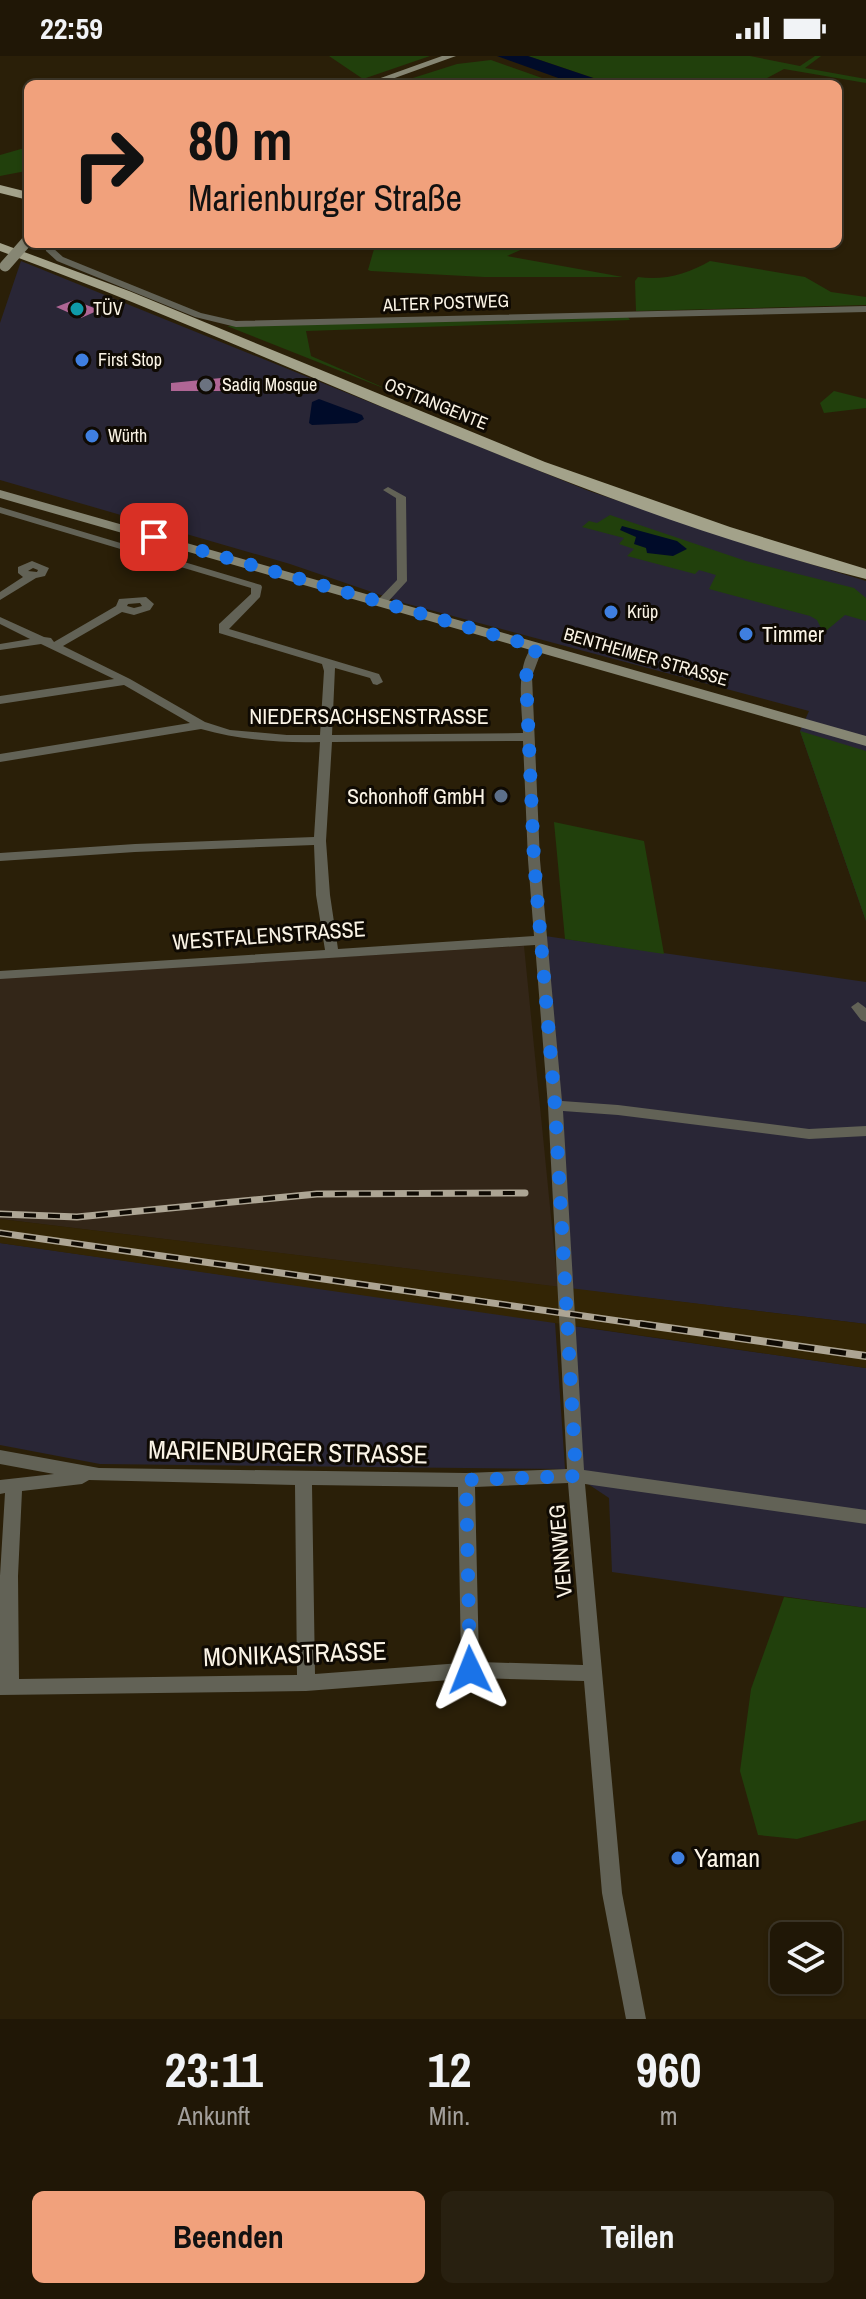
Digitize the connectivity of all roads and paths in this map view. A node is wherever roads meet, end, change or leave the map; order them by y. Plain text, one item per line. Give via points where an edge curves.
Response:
1 (451, 56) edge
2 (381, 80) edge
3 (0, 189) edge
4 (24, 195) edge
5 (24, 244) edge
6 (0, 247) edge
7 (49, 248) edge
8 (2, 269) edge
9 (866, 309) edge
10 (388, 490) dead end
11 (0, 494) edge
12 (0, 510) edge
13 (866, 574) edge
14 (32, 576) dead end
15 (0, 597) edge
16 (381, 603) junction
17 (121, 608) dead end
18 (0, 620) edge
19 (52, 643) junction
20 (0, 647) edge
21 (537, 647) junction
22 (327, 662) junction
23 (126, 681) junction
24 (377, 682) dead end
25 (0, 700) edge
26 (201, 725) junction
27 (529, 737) junction
28 (326, 738) junction
29 (866, 741) edge
30 (0, 758) edge
31 (320, 841) junction
32 (0, 857) edge
33 (541, 940) junction
34 (332, 953) junction
35 (0, 975) edge
36 (555, 1106) junction
37 (866, 1131) edge
38 (0, 1457) edge
39 (99, 1475) junction
40 (576, 1476) junction
41 (303, 1479) junction
42 (466, 1480) junction
43 (7, 1486) edge
44 (866, 1517) edge
45 (470, 1670) junction
46 (592, 1673) junction
47 (306, 1683) junction
48 (5, 1686) edge
49 (636, 2019) edge

1 - 2 street
3 - 4 main road
5 - 8 street, bridge
6 - 13 main road, OSTTANGENTE via 577,479
7 - 9 street, ALTER POSTWEG via 74,265 198,315 236,324
10 - 16 street via 401,497 402,581
11 - 16 street, BENTHEIMER STRASSE
12 - 22 street via 253,585 256,595 223,631
14 - 15 street
16 - 21 street, BENTHEIMER STRASSE
17 - 19 street
18 - 19 street, NIEDERSACHSENSTRASSE
19 - 20 street
19 - 23 street, NIEDERSACHSENSTRASSE
21 - 27 street, VENNWEG via 526,676
21 - 29 street, BENTHEIMER STRASSE
22 - 24 street via 375,676
22 - 28 street
23 - 25 street
23 - 26 street, NIEDERSACHSENSTRASSE
26 - 28 street, NIEDERSACHSENSTRASSE via 255,738
26 - 30 street
27 - 28 street, NIEDERSACHSENSTRASSE
27 - 33 street, VENNWEG
28 - 31 street
31 - 32 street
31 - 34 street
33 - 34 street, WESTFALENSTRASSE
33 - 36 street, VENNWEG
34 - 35 street, WESTFALENSTRASSE
36 - 37 street via 809,1134
36 - 40 street, VENNWEG
38 - 39 street, MARIENBURGER STRASSE
39 - 41 street, MARIENBURGER STRASSE
39 - 43 street
40 - 42 street, MARIENBURGER STRASSE
40 - 44 street, MARIENBURGER STRASSE
40 - 46 street, VENNWEG
41 - 42 street, MARIENBURGER STRASSE
41 - 47 street
42 - 45 street
43 - 48 street
45 - 46 street, MONIKASTRASSE
45 - 47 street, MONIKASTRASSE
46 - 49 street, VENNWEG via 612,1893
47 - 48 street, MONIKASTRASSE

